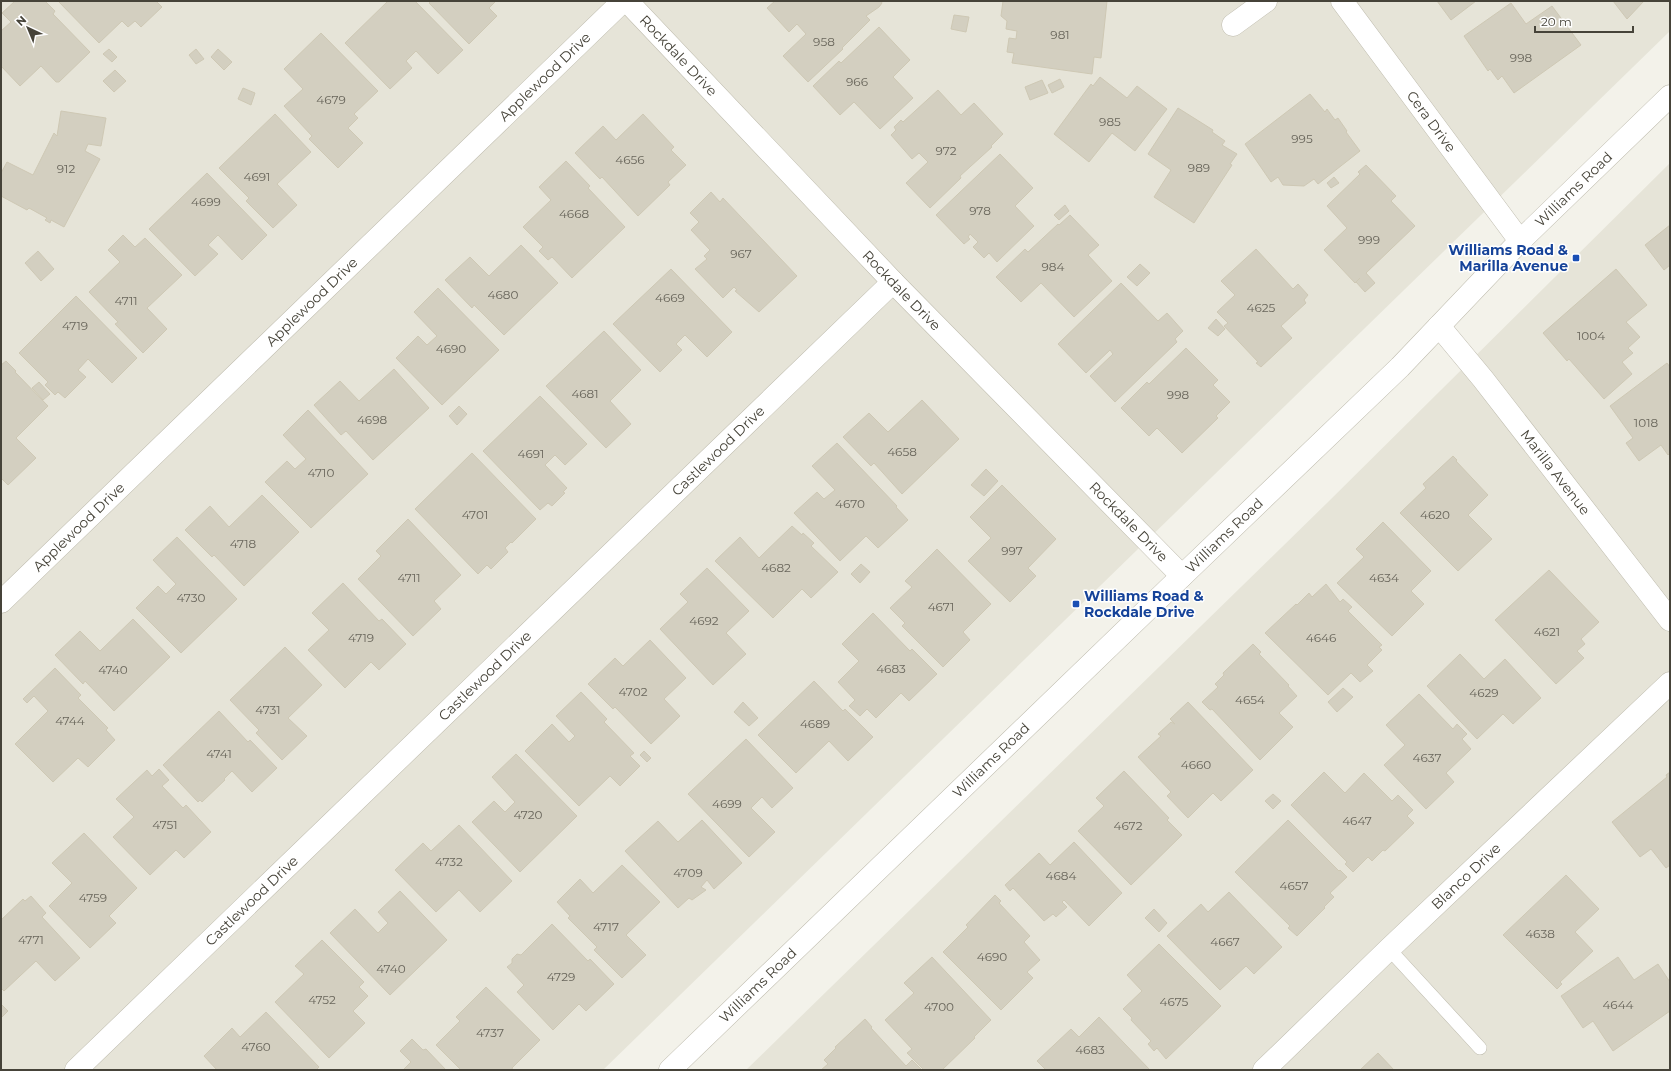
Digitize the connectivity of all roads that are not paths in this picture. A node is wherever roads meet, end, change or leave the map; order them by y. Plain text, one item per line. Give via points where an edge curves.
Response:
1 (623, 1) edge
2 (627, 1) edge
3 (1266, 1) edge
4 (1342, 1) edge
5 (1233, 25) dead end
6 (1670, 96) edge
7 (1520, 241) junction
8 (893, 282) junction
9 (1439, 326) junction
10 (1182, 576) junction
11 (1, 602) edge
12 (1670, 620) edge
13 (1670, 683) edge
14 (1389, 949) junction
15 (1480, 1048) dead end
16 (76, 1070) edge
17 (670, 1070) edge
18 (1264, 1070) edge

1 - 11 street, Applewood Drive
2 - 8 street, Rockdale Drive
3 - 5 street
4 - 7 street, Cera Drive
6 - 7 street, Williams Road
7 - 9 street, Williams Road
8 - 10 street, Rockdale Drive
8 - 16 street, Castlewood Drive
9 - 10 street, Williams Road via 1400,367
9 - 12 street, Marilla Avenue
10 - 17 street, Williams Road
13 - 14 street, Blanco Drive
14 - 15 lane
14 - 18 street, Blanco Drive

